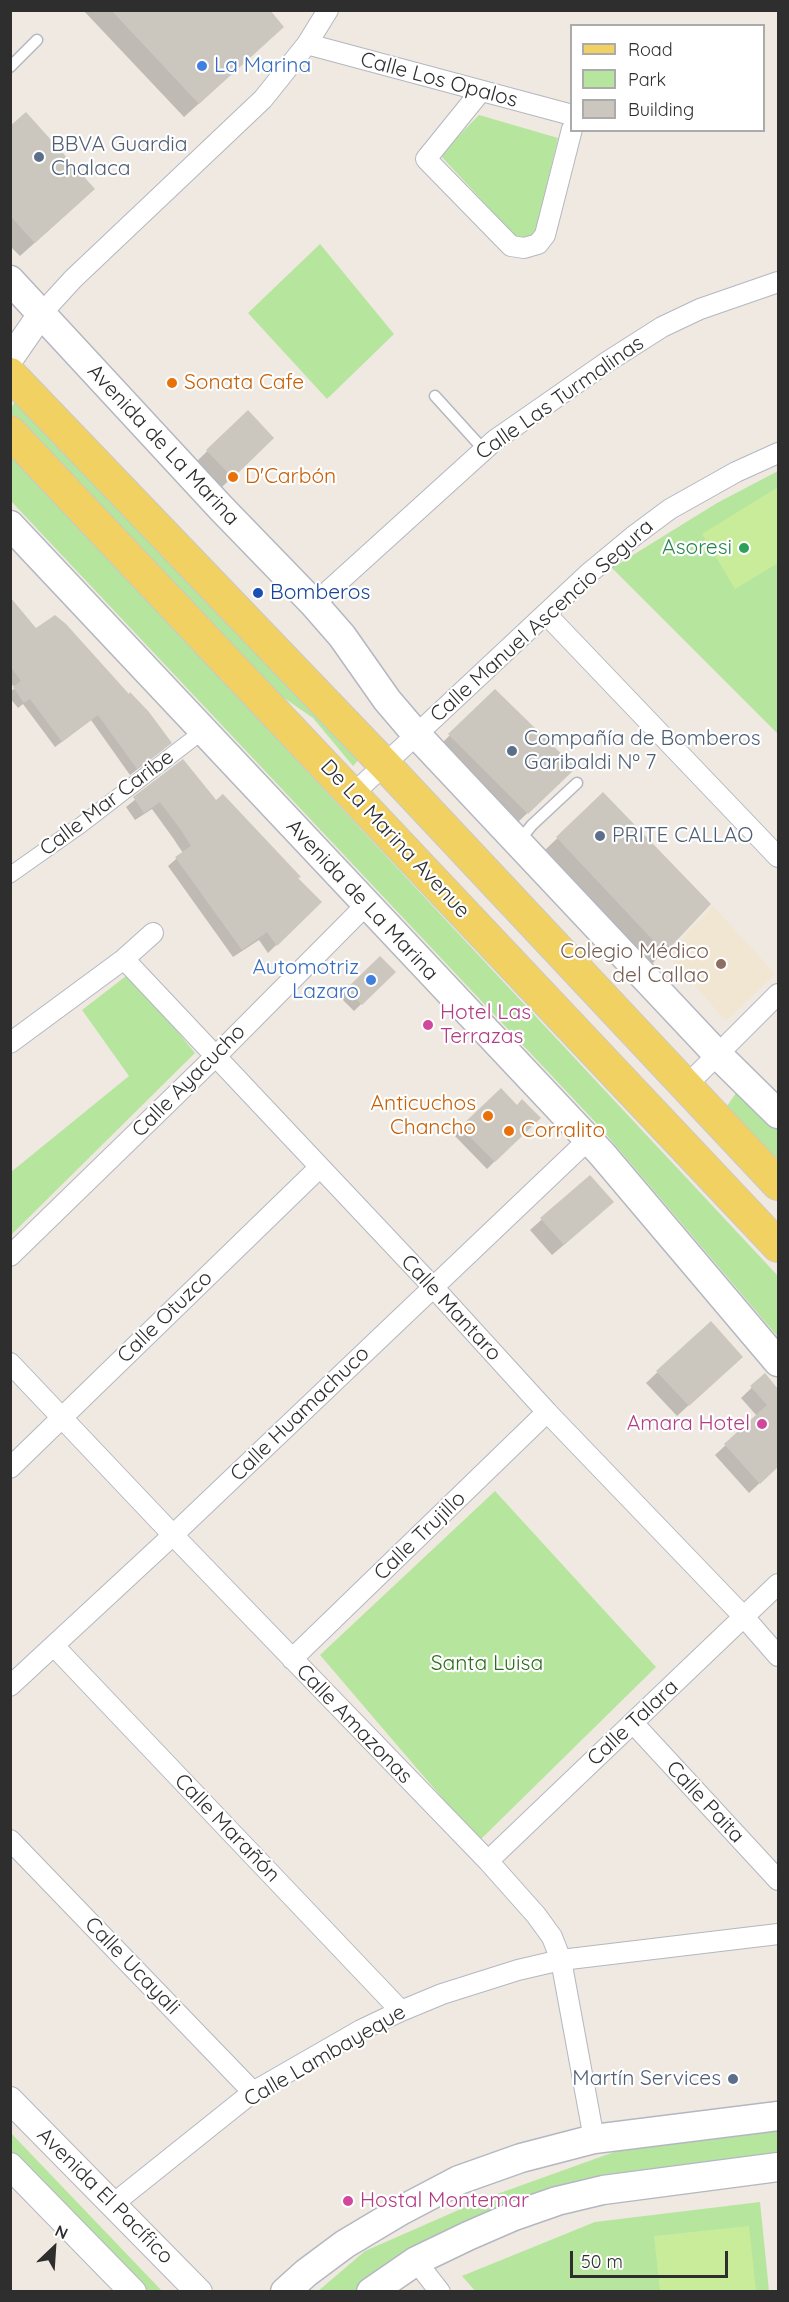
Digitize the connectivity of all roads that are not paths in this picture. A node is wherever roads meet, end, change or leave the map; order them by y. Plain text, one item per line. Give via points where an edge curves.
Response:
1 (328, 10) edge
2 (37, 40) dead end
3 (307, 44) junction
4 (10, 67) edge
5 (481, 91) junction
6 (570, 114) edge
7 (571, 132) edge
8 (10, 280) edge
9 (778, 282) edge
10 (41, 314) junction
11 (10, 359) edge
12 (10, 374) edge
13 (435, 396) dead end
14 (10, 432) edge
15 (484, 450) junction
16 (778, 453) edge
17 (10, 525) edge
18 (314, 604) junction
19 (546, 614) junction
20 (203, 731) junction
21 (416, 734) junction
22 (384, 764) junction
23 (577, 783) dead end
24 (353, 794) junction
25 (518, 843) junction
26 (778, 857) edge
27 (10, 875) edge
28 (366, 905) junction
29 (153, 933) dead end
30 (124, 959) junction
31 (778, 994) edge
32 (10, 1043) edge
33 (717, 1054) junction
34 (216, 1056) junction
35 (686, 1086) junction
36 (778, 1114) edge
37 (588, 1140) junction
38 (320, 1167) junction
39 (778, 1184) edge
40 (778, 1246) edge
41 (10, 1256) edge
42 (434, 1287) junction
43 (778, 1362) edge
44 (10, 1363) edge
45 (547, 1412) junction
46 (61, 1419) junction
47 (10, 1468) edge
48 (172, 1535) junction
49 (778, 1584) edge
50 (744, 1617) junction
51 (54, 1646) junction
52 (778, 1656) edge
53 (292, 1659) junction
54 (10, 1686) edge
55 (633, 1723) junction
56 (10, 1839) edge
57 (488, 1861) junction
58 (778, 1880) edge
59 (778, 1934) edge
60 (561, 1960) junction
61 (401, 2010) junction
62 (253, 2092) junction
63 (10, 2100) edge
64 (778, 2116) edge
65 (594, 2139) junction
66 (10, 2166) edge
67 (778, 2167) edge
68 (113, 2204) junction
69 (416, 2261) junction
70 (133, 2292) edge
71 (199, 2292) edge
72 (285, 2292) edge
73 (371, 2292) edge
74 (440, 2292) edge

1 - 3 street
2 - 4 lane
3 - 5 street, Calle Los Opalos
3 - 10 street via 263,99
5 - 6 street, Calle Los Opalos
5 - 7 street via 426,159 511,246 538,244 545,235
8 - 10 main road, Avenida de La Marina
9 - 15 street, Calle Las Turmalinas via 700,309 662,327
10 - 11 street
10 - 18 main road, Avenida de La Marina
12 - 22 main road, De La Marina Avenue
13 - 15 lane
14 - 24 main road, De La Marina Avenue
15 - 18 street, Calle Las Turmalinas
16 - 19 street, Calle Manuel Ascencio Segura via 670,509 634,535
17 - 20 main road, Avenida de La Marina
18 - 21 main road, Avenida de La Marina
19 - 21 street, Calle Manuel Ascencio Segura
19 - 26 street
20 - 27 street, Calle Mar Caribe
20 - 28 main road, Avenida de La Marina
21 - 22 street, Calle Manuel Ascencio Segura
21 - 25 main road, Avenida de La Marina
22 - 24 street, Calle Manuel Ascencio Segura
22 - 35 main road, De La Marina Avenue
23 - 25 lane
24 - 40 main road, De La Marina Avenue
25 - 33 main road, Avenida de La Marina
28 - 34 street, Calle Ayacucho
28 - 37 main road, Avenida de La Marina
29 - 30 street
30 - 32 street
30 - 34 street, Calle Mantaro
31 - 33 street
33 - 35 street
33 - 36 main road, Avenida de La Marina
34 - 38 street, Calle Mantaro
34 - 41 street, Calle Ayacucho
35 - 39 main road, De La Marina Avenue
37 - 42 street, Calle Huamachuco
37 - 43 main road, Avenida de La Marina
38 - 42 street, Calle Mantaro
38 - 46 street, Calle Otuzco
42 - 45 street, Calle Mantaro
42 - 48 street, Calle Huamachuco
44 - 46 street, Calle Amazonas
45 - 50 street, Calle Mantaro
45 - 53 street, Calle Trujillo
46 - 47 street, Calle Otuzco
46 - 48 street, Calle Amazonas
48 - 51 street, Calle Huamachuco
48 - 53 street, Calle Amazonas
49 - 50 street, Calle Talara
50 - 52 street, Calle Mantaro
50 - 55 street, Calle Talara
51 - 54 street, Calle Huamachuco
51 - 61 street, Calle Marañón
53 - 57 street, Calle Amazonas
55 - 57 street, Calle Talara
55 - 58 street, Calle Paita
56 - 62 street, Calle Ucayali
57 - 60 street, Calle Amazonas via 536,1915 552,1937
59 - 60 street, Calle Lambayeque
60 - 61 street, Calle Lambayeque via 488,1979
60 - 65 street, Calle Amazonas
61 - 62 street, Calle Lambayeque
62 - 68 street, Calle Lambayeque
63 - 68 street, Avenida El Pacífico
64 - 65 main road
65 - 72 main road via 521,2158 459,2180 345,2244
66 - 70 street
67 - 69 main road via 603,2190 557,2201 514,2216
68 - 71 street, Avenida El Pacífico
69 - 73 main road
69 - 74 street

